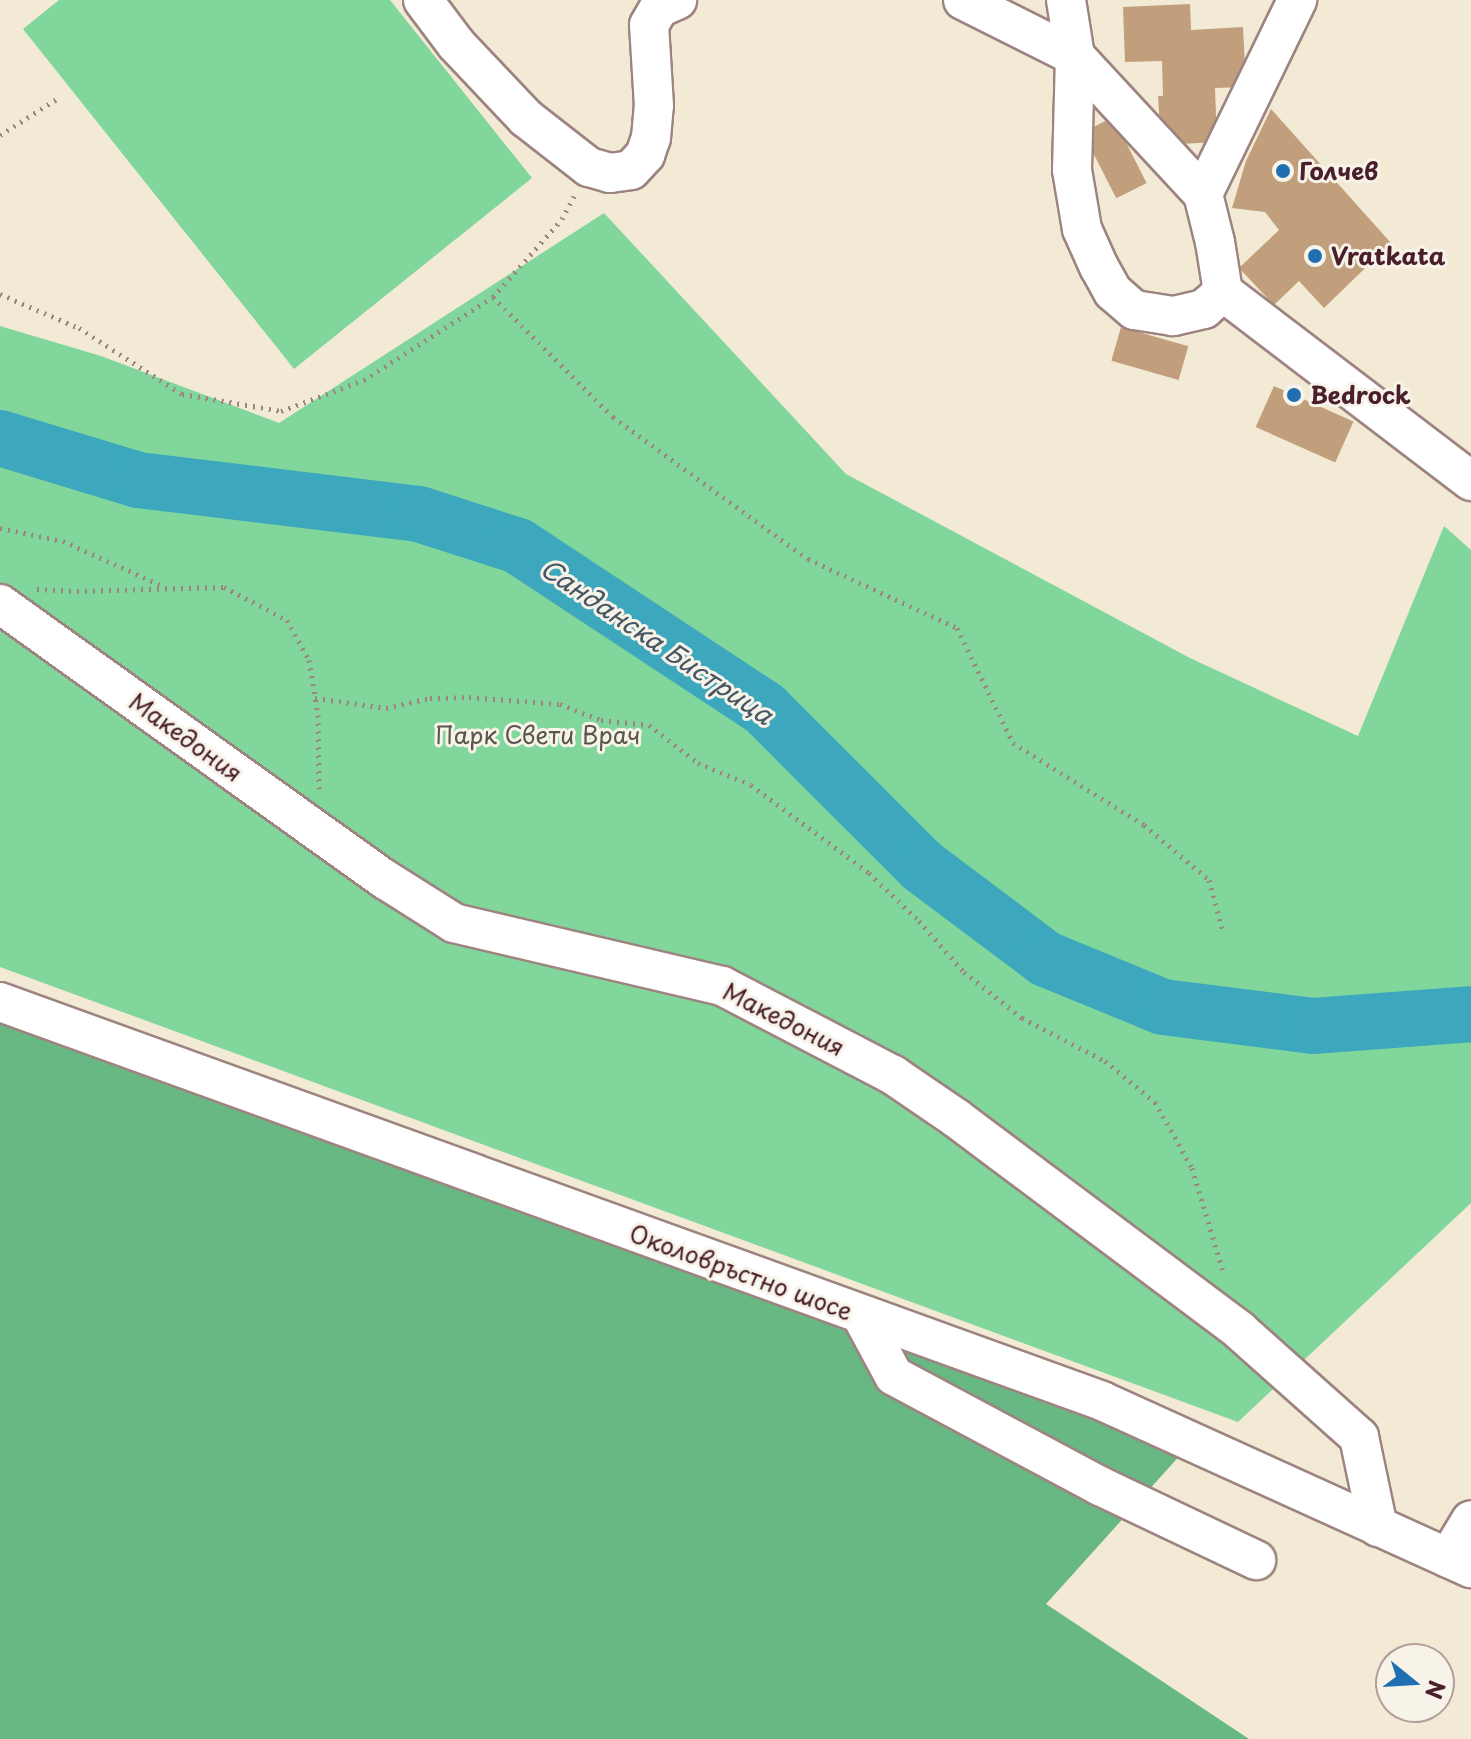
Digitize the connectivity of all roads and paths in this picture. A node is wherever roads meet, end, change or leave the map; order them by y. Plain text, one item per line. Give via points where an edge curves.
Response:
1 (423, 0) edge
2 (677, 0) edge
3 (963, 0) edge
4 (1066, 0) edge
5 (1297, 0) edge
6 (1075, 56) junction
7 (60, 97) dead end
8 (0, 135) edge
9 (589, 167) junction
10 (1203, 194) junction
11 (1223, 292) junction
12 (0, 294) edge
13 (493, 297) junction
14 (1471, 481) edge
15 (0, 528) edge
16 (166, 587) junction
17 (15, 596) edge
18 (315, 698) junction
19 (319, 833) junction
20 (1222, 928) dead end
21 (0, 1002) edge
22 (1225, 1279) dead end
23 (861, 1315) junction
24 (1471, 1520) edge
25 (1378, 1527) junction
26 (1256, 1560) dead end
27 (1460, 1563) edge

1 - 9 street via 456,44 526,118
2 - 9 street via 659,8 649,25 654,106 645,155 631,170 610,173
3 - 6 street
4 - 6 street
5 - 10 street
6 - 10 street
6 - 11 street via 1072,170 1082,229 1113,292 1134,310 1173,316 1204,309
7 - 8 path
9 - 13 path via 562,219
10 - 11 street
11 - 14 street
12 - 13 path via 79,328 182,394 281,411 364,380
13 - 20 path via 613,417 808,559 957,628 1013,743 1144,825 1209,880
15 - 16 path via 63,541
16 - 17 path
16 - 18 path via 224,587 287,620 309,660
17 - 19 street, Македония
18 - 19 path
18 - 22 path via 386,708 430,698 469,697 560,704 601,720 649,725 698,763 751,785 869,873 964,972 1022,1018 1105,1061 1155,1102 1192,1168
19 - 25 street, Македония via 454,923 722,986 893,1075 1239,1330 1359,1437
21 - 23 street, Околовръстно шосе
23 - 25 street, Околовръстно шосе via 1102,1401
23 - 26 street via 894,1376 1100,1486
24 - 27 street
25 - 27 street, Околовръстно шосе

